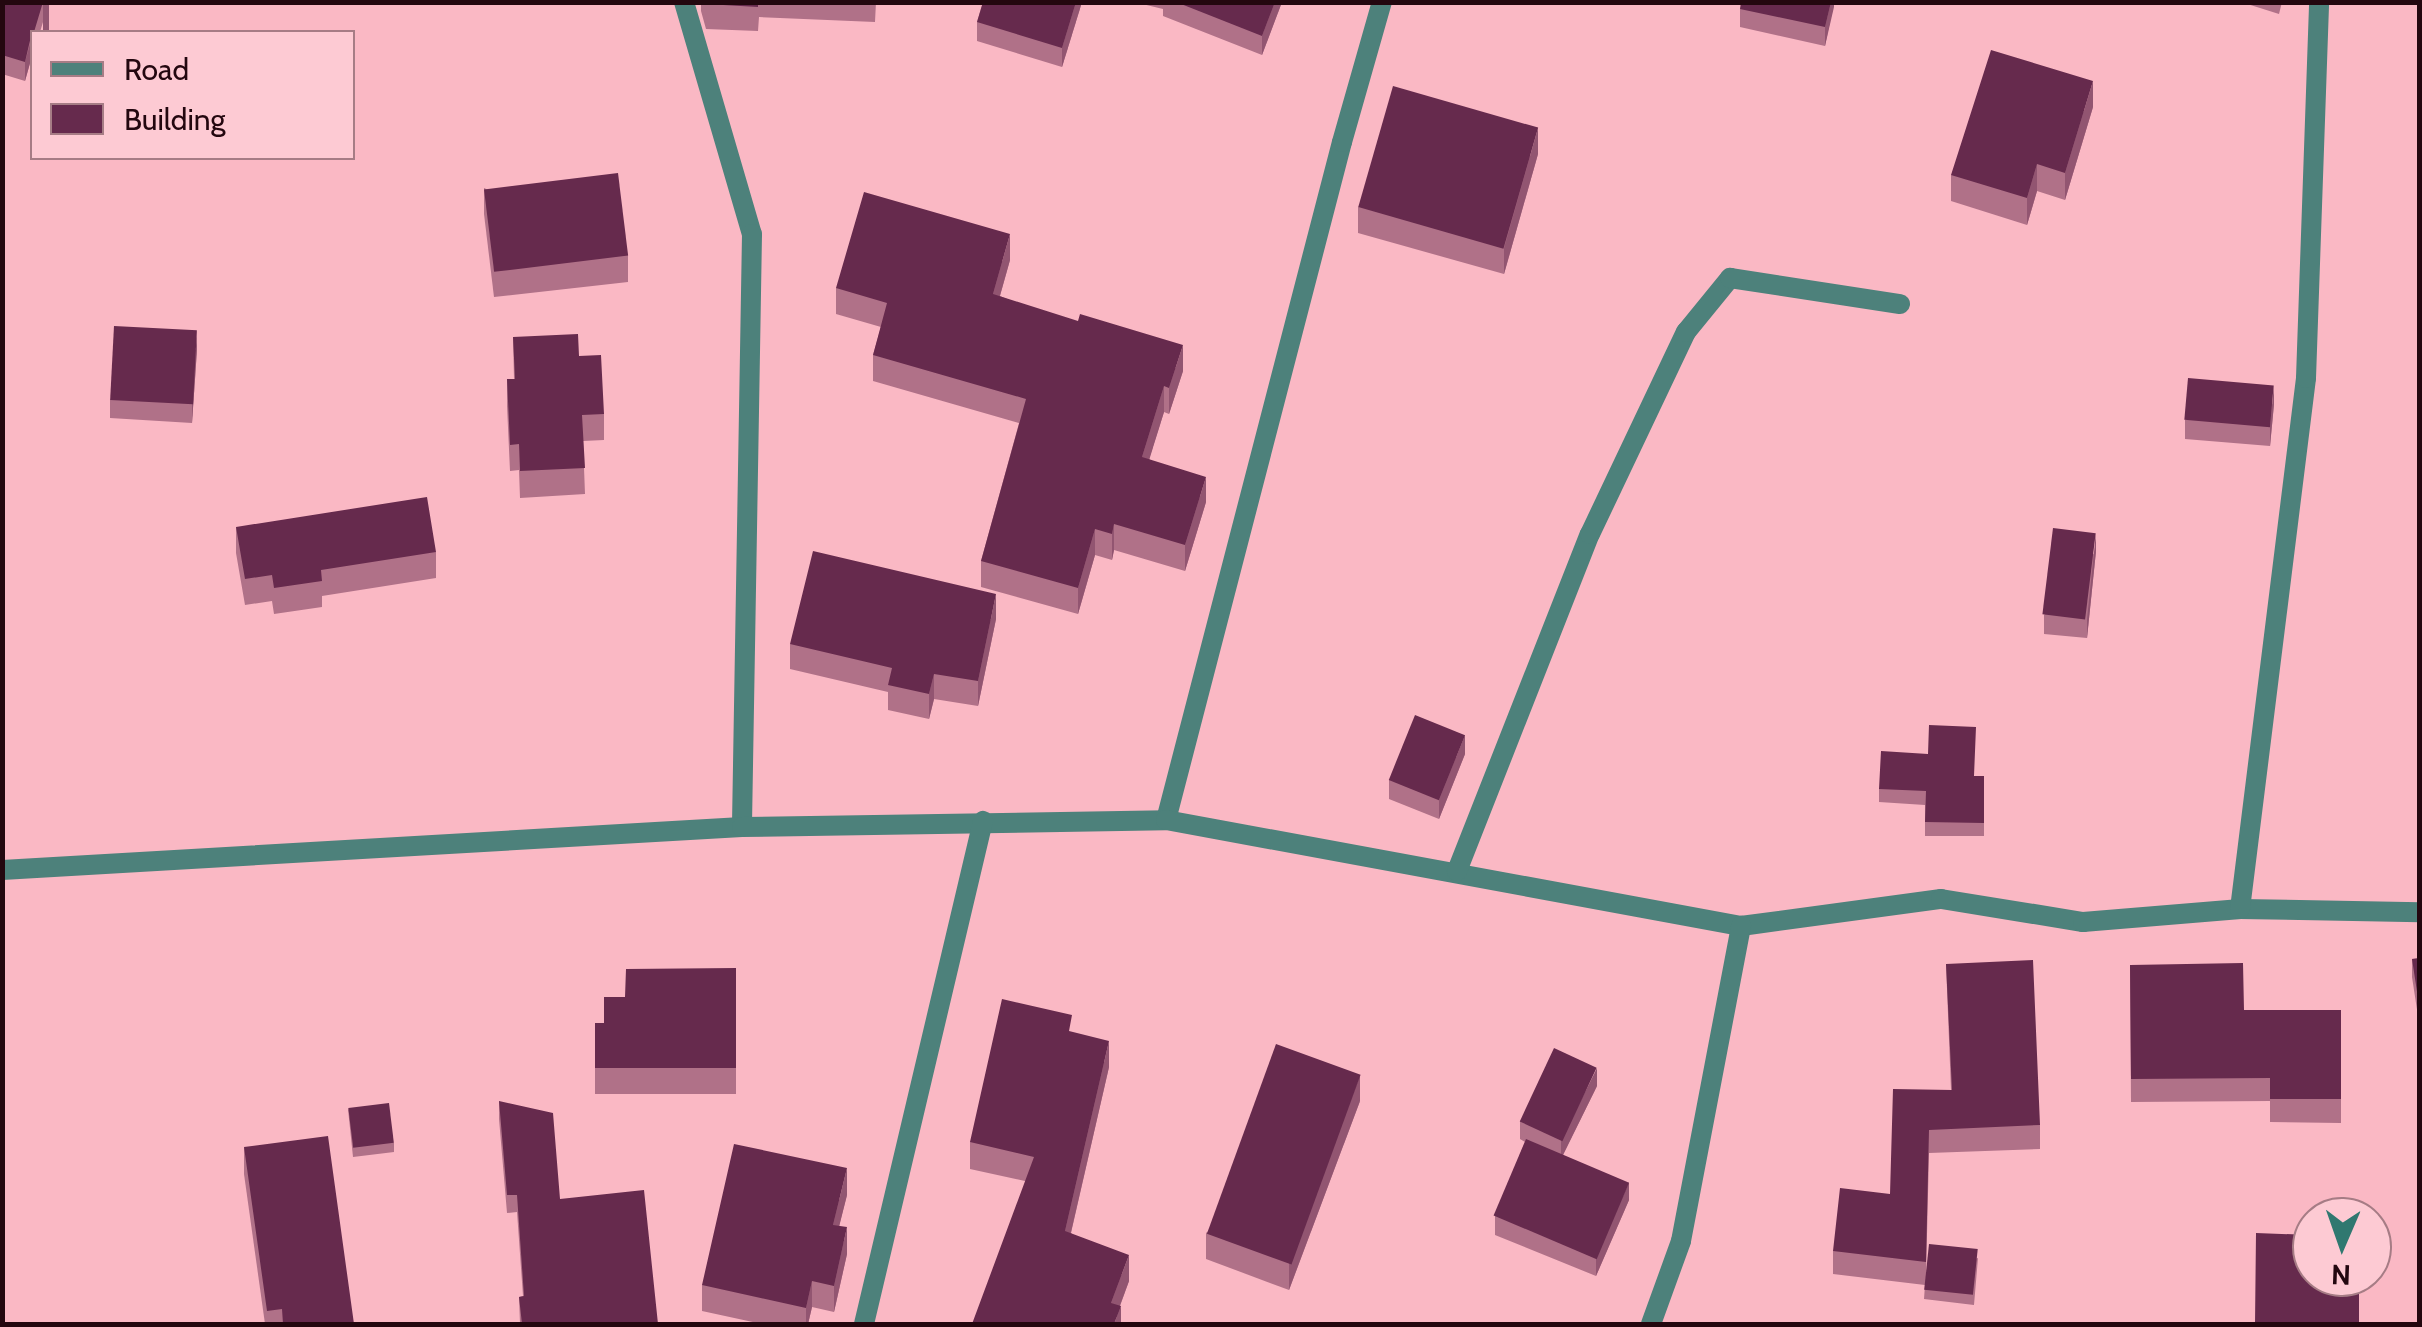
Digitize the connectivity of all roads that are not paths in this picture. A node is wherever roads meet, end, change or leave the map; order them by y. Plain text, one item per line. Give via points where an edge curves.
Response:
1 (684, 2) edge
2 (1382, 2) edge
3 (2319, 2) edge
4 (1900, 304) dead end
5 (1166, 820) junction
6 (983, 821) junction
7 (742, 827) junction
8 (2, 870) edge
9 (1457, 871) junction
10 (2240, 909) junction
11 (2420, 912) edge
12 (1741, 926) junction
13 (864, 1324) edge
14 (1652, 1324) edge

1 - 7 street via 752,234
2 - 5 street
3 - 10 street via 2306,378
4 - 9 street via 1730,278 1686,332 1590,534
5 - 6 street
5 - 9 street
6 - 7 street
6 - 13 street
7 - 8 street
9 - 12 street
10 - 11 street
10 - 12 street via 2083,922 1942,899
12 - 14 street via 1681,1241

